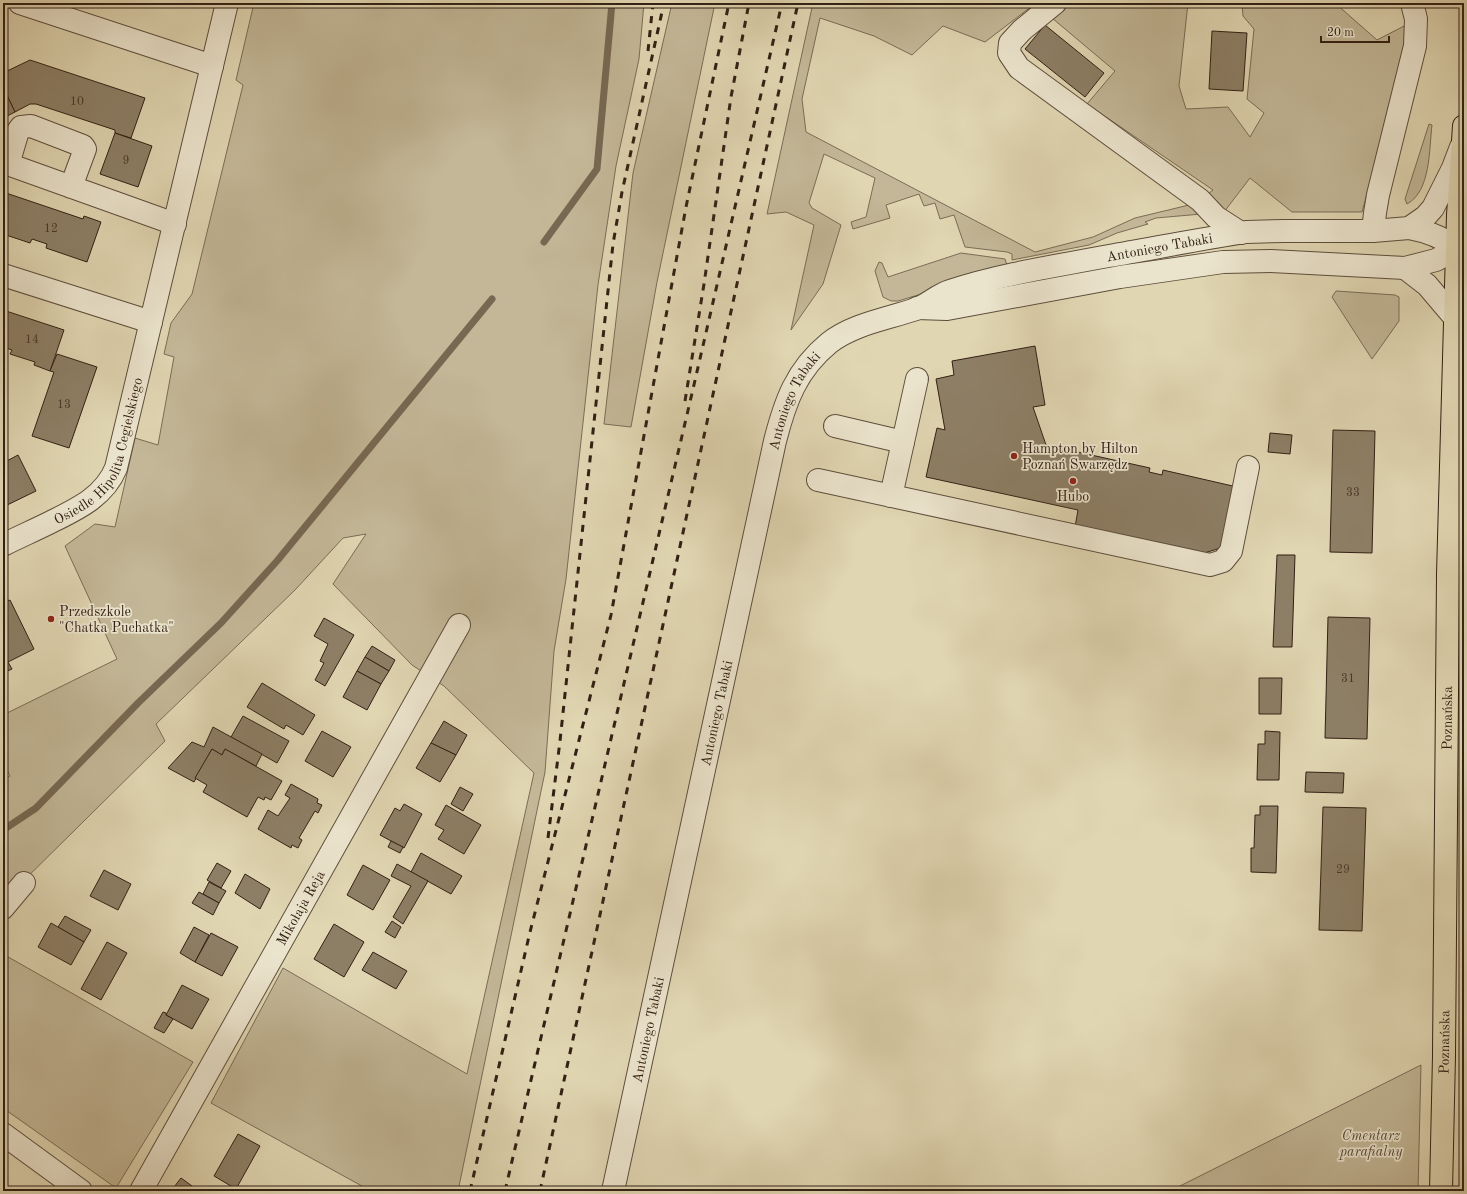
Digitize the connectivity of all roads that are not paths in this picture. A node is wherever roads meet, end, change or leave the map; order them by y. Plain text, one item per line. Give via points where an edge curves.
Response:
1 (20, 3) edge
2 (227, 3) edge
3 (1055, 3) edge
4 (1412, 3) edge
5 (212, 66) junction
6 (1464, 138) edge
7 (71, 187) dead end
8 (175, 224) junction
9 (1409, 228) junction
10 (1373, 231) junction
11 (1241, 233) junction
12 (1462, 250) edge
13 (1405, 268) junction
14 (3, 276) edge
15 (918, 308) junction
16 (1455, 318) junction
17 (151, 322) junction
18 (917, 378) dead end
19 (834, 426) dead end
20 (903, 442) junction
21 (1248, 468) dead end
22 (818, 480) dead end
23 (891, 496) junction
24 (3, 545) edge
25 (459, 625) dead end
26 (24, 884) dead end
27 (3, 908) edge
28 (3, 1134) edge
29 (81, 1191) edge
30 (141, 1191) edge
31 (612, 1191) edge
32 (1441, 1191) edge

1 - 5 street
2 - 5 street, Osiedle Hipolita Cegielskiego
3 - 11 street via 1010,43 1009,53 1019,68 1200,200 1216,217
4 - 10 street via 1416,20 1415,46 1378,195
5 - 8 street, Osiedle Hipolita Cegielskiego
6 - 9 street via 1453,168 1433,208
6 - 12 main road, Poznańska via 1458,214
7 - 8 street
8 - 17 street, Osiedle Hipolita Cegielskiego
9 - 10 street, Antoniego Tabaki
9 - 12 street, Antoniego Tabaki via 1437,236
10 - 11 street, Antoniego Tabaki
11 - 15 street, Antoniego Tabaki via 1000,277 946,292
12 - 13 street, Antoniego Tabaki
12 - 16 main road, Poznańska
13 - 15 street, Antoniego Tabaki via 1271,261 1222,262 1120,277 947,309
13 - 16 street via 1427,285
14 - 17 street
15 - 31 street, Antoniego Tabaki via 852,330 835,339 812,359 799,376 783,412 771,457
16 - 32 main road, Poznańska via 1448,574
17 - 24 street, Osiedle Hipolita Cegielskiego via 120,456 112,478 99,493 83,505
18 - 20 street
19 - 20 street
20 - 23 street
21 - 23 street via 1231,551 1223,562 1210,565
22 - 23 street
25 - 30 street, Mikołaja Reja
26 - 27 street
28 - 29 street

